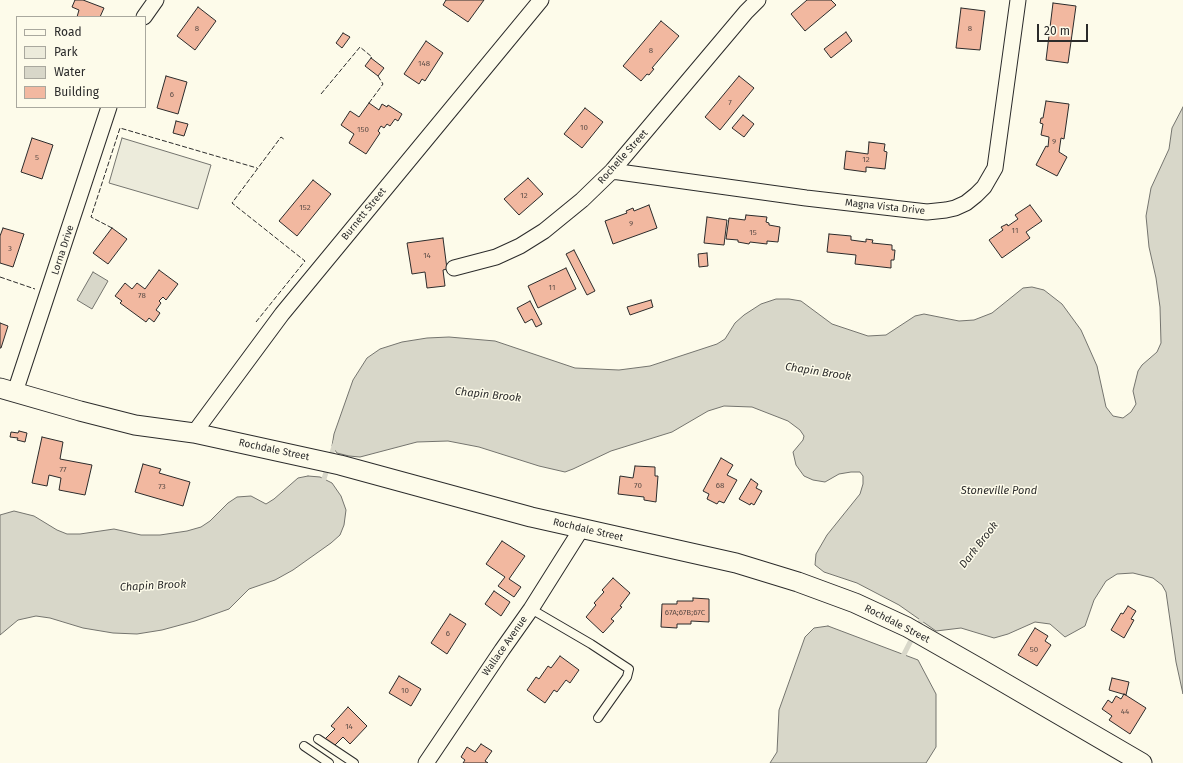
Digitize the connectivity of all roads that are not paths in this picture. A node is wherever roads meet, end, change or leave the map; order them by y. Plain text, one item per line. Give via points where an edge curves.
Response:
1 (156, 0) edge
2 (540, 0) edge
3 (758, 0) edge
4 (1018, 0) edge
5 (145, 16) edge
6 (109, 108) edge
7 (612, 171) junction
8 (454, 268) dead end
9 (8, 390) edge
10 (194, 433) junction
11 (582, 528) junction
12 (531, 610) junction
13 (598, 718) dead end
14 (318, 739) dead end
15 (304, 746) dead end
16 (330, 763) edge
17 (354, 763) edge
18 (426, 763) edge
19 (1142, 763) edge

1 - 5 street
2 - 10 street, Burnett Street via 282,314
3 - 7 street, Rochelle Street
4 - 7 street, Magna Vista Drive via 995,168 976,195 955,208 927,212
6 - 9 street, Lorna Drive
7 - 8 street, Rochelle Street via 566,214 520,246 496,257
9 - 10 street, Rochdale Street via 135,425
10 - 11 street, Rochdale Street via 340,465 531,517
11 - 12 street, Wallace Avenue
11 - 19 street, Rochdale Street via 736,563 855,603 914,631
12 - 13 lane via 629,669 627,677
12 - 18 street, Wallace Avenue
14 - 17 lane
15 - 16 lane

